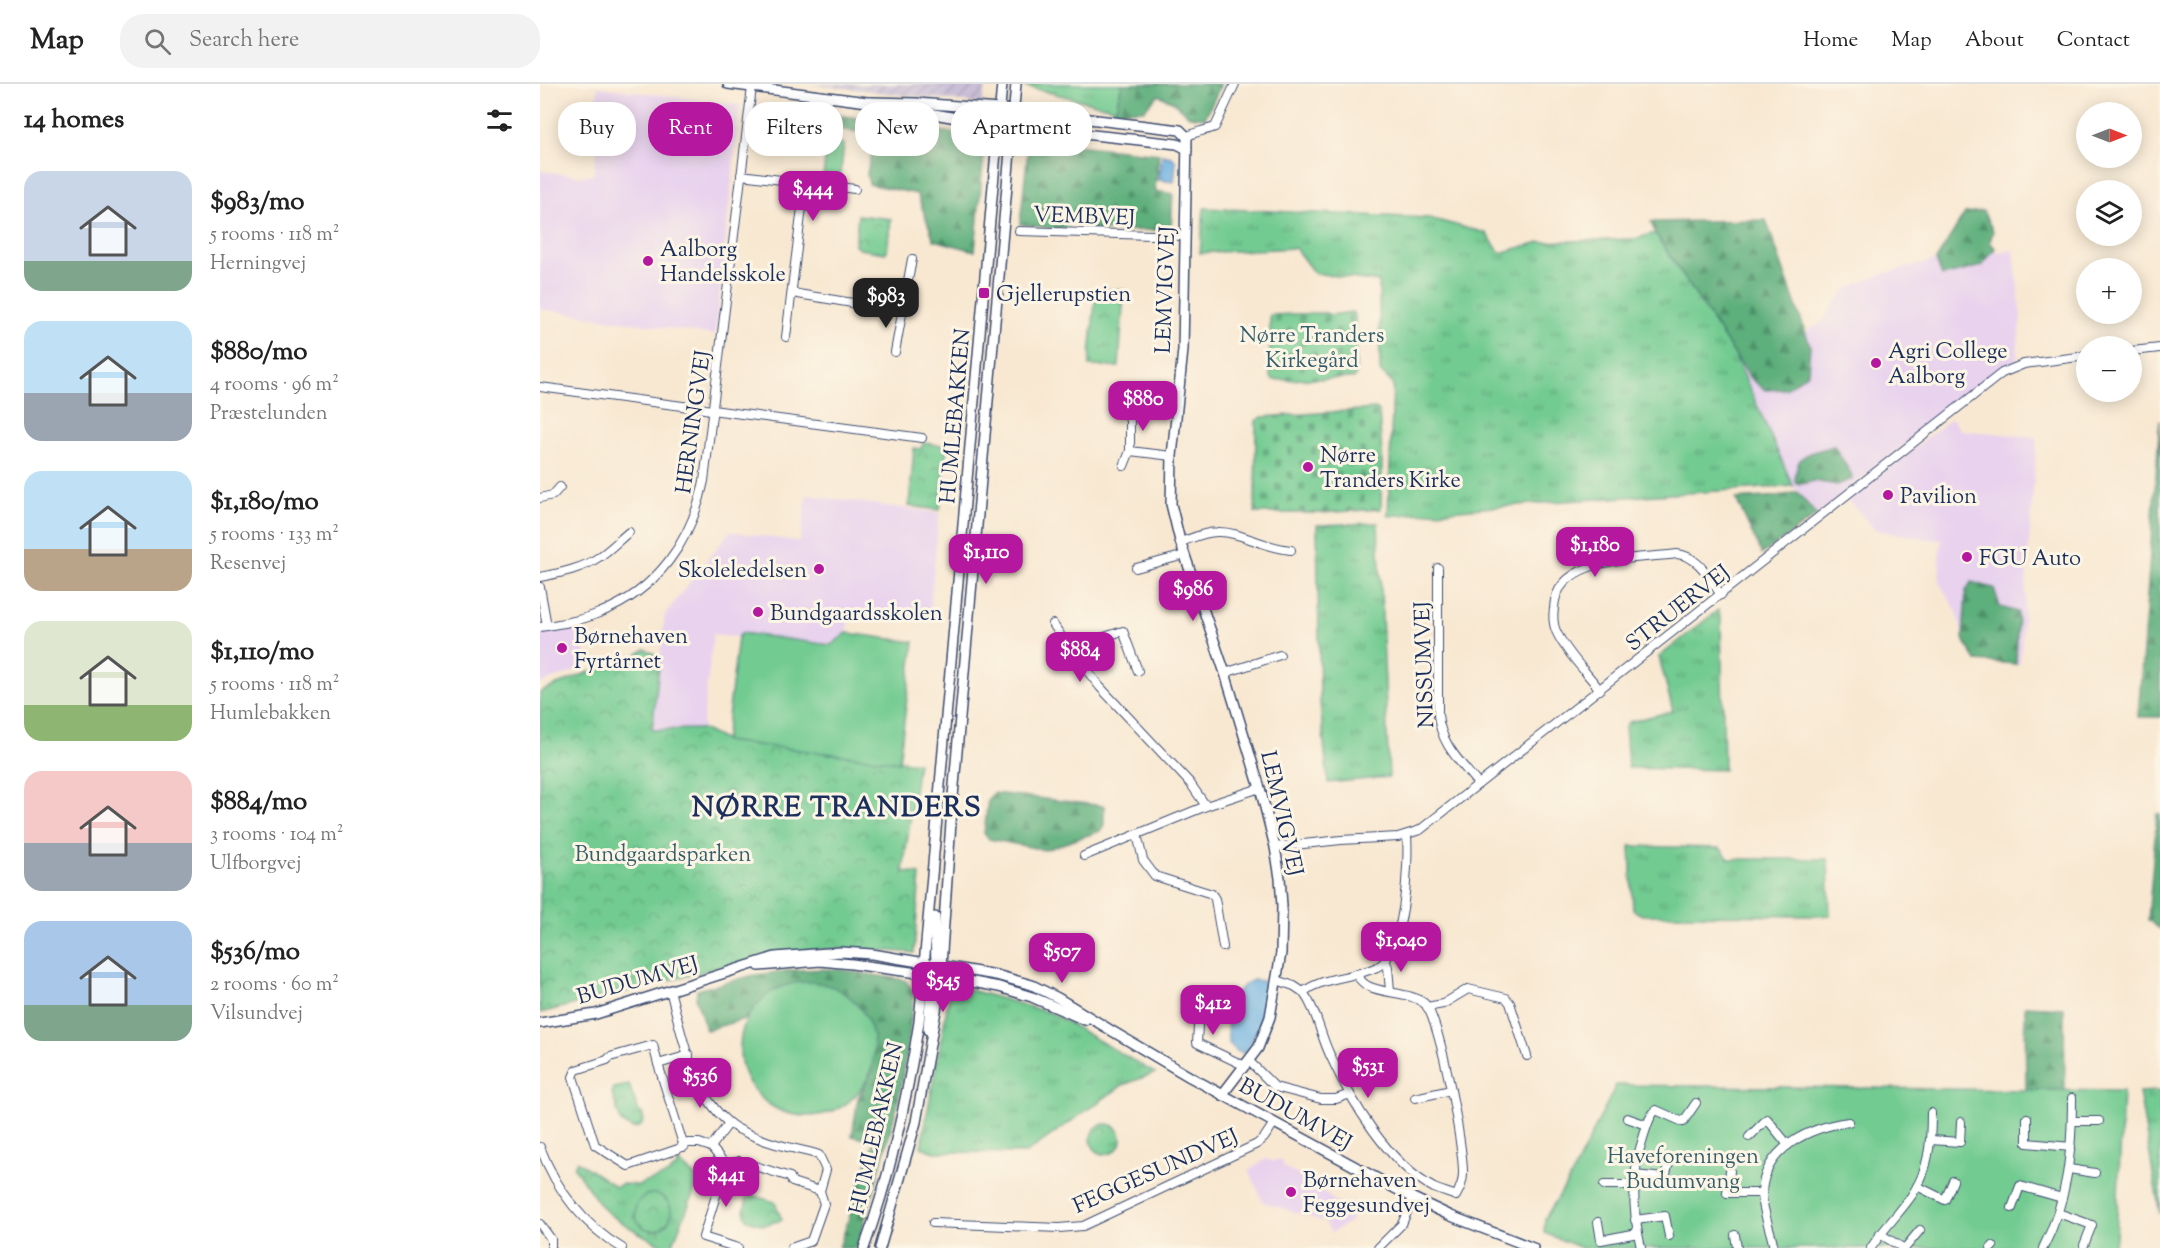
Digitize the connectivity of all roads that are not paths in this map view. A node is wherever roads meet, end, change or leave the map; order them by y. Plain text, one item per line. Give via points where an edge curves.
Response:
1 (728, 84) edge
2 (1002, 84) edge
3 (1016, 84) edge
4 (1235, 84) edge
5 (752, 87) junction
6 (870, 102) edge
7 (1000, 102) edge
8 (1014, 102) edge
9 (1092, 123) edge
10 (1092, 131) edge
11 (1187, 137) junction
12 (1187, 149) junction
13 (996, 156) edge
14 (1010, 156) edge
15 (741, 175) junction
16 (805, 183) junction
17 (855, 189) dead end
18 (1019, 231) dead end
19 (1185, 236) junction
20 (912, 259) dead end
21 (792, 293) junction
22 (902, 311) junction
23 (786, 337) dead end
24 (2160, 348) edge
25 (2142, 350) edge
26 (895, 352) dead end
27 (2076, 357) edge
28 (540, 387) edge
29 (1123, 399) dead end
30 (713, 411) junction
31 (922, 438) dead end
32 (1130, 451) junction
33 (1172, 456) junction
34 (1124, 466) dead end
35 (560, 487) dead end
36 (540, 498) edge
37 (629, 532) dead end
38 (1181, 542) junction
39 (1291, 550) dead end
40 (1185, 555) junction
41 (1136, 568) dead end
42 (1438, 568) dead end
43 (540, 576) edge
44 (540, 587) edge
45 (1720, 595) junction
46 (1053, 624) dead end
47 (543, 627) edge
48 (1070, 648) junction
49 (1280, 655) dead end
50 (1138, 671) dead end
51 (1225, 673) junction
52 (1600, 690) junction
53 (1478, 784) junction
54 (1260, 788) junction
55 (1206, 806) junction
56 (1137, 834) junction
57 (1407, 836) junction
58 (1275, 848) junction
59 (1084, 856) dead end
60 (1223, 947) dead end
61 (1386, 962) junction
62 (934, 964) junction
63 (744, 968) junction
64 (1355, 974) junction
65 (932, 975) junction
66 (1276, 980) junction
67 (670, 990) junction
68 (1390, 991) junction
69 (1303, 992) junction
70 (1211, 1001) dead end
71 (1427, 1007) junction
72 (540, 1023) edge
73 (1112, 1031) junction
74 (689, 1055) junction
75 (1527, 1056) dead end
76 (658, 1064) junction
77 (1247, 1064) junction
78 (1451, 1090) junction
79 (1350, 1094) junction
80 (1222, 1095) junction
81 (1415, 1098) dead end
82 (2072, 1098) dead end
83 (1696, 1103) dead end
84 (1931, 1113) dead end
85 (1627, 1118) dead end
86 (2027, 1118) dead end
87 (2072, 1121) junction
88 (2099, 1121) dead end
89 (1849, 1122) dead end
90 (1961, 1122) dead end
91 (729, 1123) junction
92 (1274, 1123) junction
93 (1647, 1125) junction
94 (1749, 1137) dead end
95 (1931, 1140) junction
96 (1788, 1145) junction
97 (540, 1147) edge
98 (684, 1147) junction
99 (711, 1147) junction
100 (2071, 1147) junction
101 (1670, 1158) dead end
102 (723, 1165) junction
103 (2069, 1169) junction
104 (1730, 1171) dead end
105 (2095, 1173) dead end
106 (1634, 1175) junction
107 (1953, 1181) dead end
108 (1604, 1185) dead end
109 (1634, 1185) junction
110 (1917, 1186) junction
111 (819, 1191) junction
112 (1762, 1193) junction
113 (1413, 1198) junction
114 (2062, 1198) junction
115 (2012, 1208) dead end
116 (2058, 1213) junction
117 (1635, 1220) junction
118 (1598, 1222) dead end
119 (933, 1223) dead end
120 (540, 1224) edge
121 (1920, 1230) dead end
122 (1638, 1233) junction
123 (1735, 1234) dead end
124 (1880, 1234) junction
125 (1669, 1236) dead end
126 (2084, 1245) dead end
127 (1529, 1247) edge
128 (551, 1248) edge
129 (622, 1248) edge
130 (738, 1248) edge
131 (791, 1248) edge
132 (864, 1248) edge
133 (880, 1248) edge
134 (1378, 1248) edge
135 (1641, 1248) edge
136 (1737, 1248) edge
137 (1774, 1248) edge
138 (1871, 1248) edge
139 (1904, 1248) edge
140 (2043, 1248) edge

1 - 5 street
2 - 7 street, HUMLEBAKKEN
3 - 8 street, HUMLEBAKKEN
4 - 11 street via 1215,128
5 - 6 street via 809,91
5 - 15 street, HERNINGVEJ
9 - 11 street via 1180,130
10 - 12 street
11 - 12 street, LEMVIGVEJ
12 - 19 street, LEMVIGVEJ
13 - 62 street, HUMLEBAKKEN via 934,863
14 - 62 street, HUMLEBAKKEN via 952,808
15 - 16 street
15 - 30 street, HERNINGVEJ
16 - 17 street
16 - 21 street
18 - 19 street, VEMBVEJ
19 - 33 street, LEMVIGVEJ via 1183,350
20 - 22 street
21 - 22 street
21 - 23 street
22 - 26 street
24 - 25 street
27 - 45 street, STRUERVEJ via 2024,364 2002,373
28 - 30 street
29 - 32 street via 1130,421
30 - 31 street
30 - 47 street, HERNINGVEJ via 699,505 691,527 662,571 618,604 581,619
32 - 33 street
32 - 34 street
33 - 38 street, LEMVIGVEJ via 1172,504
35 - 36 street via 554,495
37 - 43 street via 586,564
38 - 39 street via 1224,532 1271,548
38 - 40 street, LEMVIGVEJ
40 - 41 street
40 - 51 street, LEMVIGVEJ
42 - 53 street, NISSUMVEJ via 1440,732
44 - 47 street, HERNINGVEJ
45 - 52 street, STRUERVEJ
45 - 52 street via 1699,564 1687,555 1598,564 1570,577 1554,600 1554,625
46 - 48 street
48 - 50 street via 1123,631
48 - 55 street
49 - 51 street
51 - 54 street, LEMVIGVEJ
52 - 53 street, STRUERVEJ
53 - 57 street, STRUERVEJ
54 - 55 street
54 - 58 street, LEMVIGVEJ
55 - 56 street
56 - 59 street
56 - 60 street via 1143,860 1155,876 1212,894
57 - 58 street, STRUERVEJ
57 - 61 street via 1404,907
58 - 66 street, LEMVIGVEJ via 1282,906
61 - 64 street
61 - 68 street
62 - 63 street, BUDUMVEJ via 841,952 775,957
62 - 65 street, HUMLEBAKKEN
62 - 65 street, HUMLEBAKKEN
62 - 73 street, BUDUMVEJ via 1032,985
63 - 65 street, BUDUMVEJ via 820,961
63 - 67 street, BUDUMVEJ
64 - 68 street via 1370,987
64 - 69 street via 1325,980
65 - 73 street, BUDUMVEJ via 1032,997
65 - 132 street, HUMLEBAKKEN via 919,1022 904,1110
65 - 133 street, HUMLEBAKKEN via 925,1075
66 - 69 street
66 - 77 street, LEMVIGVEJ via 1270,1017
67 - 72 street, BUDUMVEJ via 596,1014
67 - 74 street
68 - 71 street via 1419,1000
69 - 79 street
70 - 77 street via 1200,997 1197,1043
71 - 75 street via 1443,1004 1468,988 1506,998
71 - 78 street
73 - 80 street, BUDUMVEJ
74 - 76 street
74 - 91 street via 704,1091
76 - 98 street
76 - 98 street via 653,1045 576,1070 573,1077 595,1145 628,1166
77 - 79 street via 1275,1087 1321,1100
77 - 80 street, LEMVIGVEJ
78 - 79 street via 1463,1174 1456,1196 1434,1188 1403,1166
78 - 81 street
80 - 92 street, BUDUMVEJ
82 - 87 street
83 - 93 street via 1683,1122 1656,1110
84 - 95 street
85 - 93 street
86 - 100 street via 2027,1143
87 - 88 street
87 - 100 street
89 - 96 street via 1820,1127
90 - 95 street via 1960,1142
91 - 99 street
91 - 111 street via 760,1139 819,1155 826,1170
92 - 113 street, BUDUMVEJ
92 - 119 street, FEGGESUNDVEJ via 1257,1144 1083,1226
93 - 106 street
94 - 96 street via 1767,1119
95 - 110 street
96 - 112 street via 1769,1168
97 - 129 street via 567,1200 595,1229
98 - 99 street via 699,1143
99 - 102 street
100 - 103 street
101 - 106 street via 1665,1178
102 - 111 street via 739,1161
102 - 130 street via 703,1237
103 - 105 street
103 - 114 street
104 - 112 street via 1727,1193
106 - 109 street
107 - 110 street via 1945,1200
108 - 109 street
109 - 117 street
110 - 124 street
111 - 131 street via 824,1204 812,1241
112 - 137 street
113 - 127 street, BUDUMVEJ
113 - 134 street via 1402,1224
114 - 115 street via 2020,1186
114 - 116 street
116 - 126 street via 2092,1225
116 - 140 street
117 - 122 street
117 - 125 street via 1665,1216
118 - 122 street via 1601,1240
120 - 128 street via 551,1239
121 - 139 street
122 - 135 street
123 - 136 street
124 - 138 street
124 - 139 street

